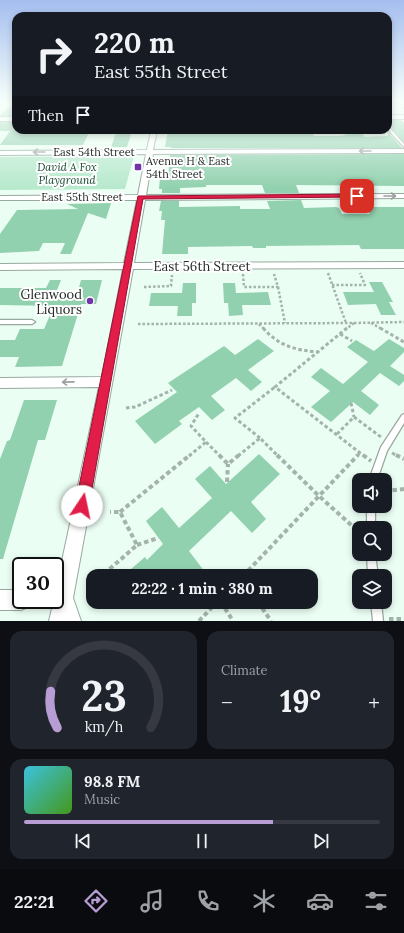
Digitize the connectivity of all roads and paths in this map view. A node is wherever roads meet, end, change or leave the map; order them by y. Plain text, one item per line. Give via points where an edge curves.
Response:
1 (392, 132) edge
2 (153, 134) edge
3 (404, 146) edge
4 (404, 151) edge
5 (150, 152) junction
6 (0, 153) edge
7 (404, 196) edge
8 (140, 197) junction
9 (0, 198) edge
10 (325, 265) junction
11 (357, 265) junction
12 (404, 265) edge
13 (128, 266) junction
14 (173, 266) junction
15 (241, 266) junction
16 (273, 266) junction
17 (0, 267) edge
18 (332, 285) junction
19 (144, 287) dead end
20 (278, 287) junction
21 (0, 322) edge
22 (32, 322) dead end
23 (404, 322) edge
24 (285, 323) junction
25 (346, 323) junction
26 (354, 323) junction
27 (370, 323) junction
28 (138, 324) dead end
29 (259, 324) junction
30 (340, 334) junction
31 (352, 341) dead end
32 (404, 342) edge
33 (318, 352) junction
34 (107, 382) junction
35 (0, 383) edge
36 (275, 387) junction
37 (172, 390) dead end
38 (351, 403) dead end
39 (126, 408) dead end
40 (199, 413) dead end
41 (354, 417) junction
42 (404, 417) edge
43 (336, 434) junction
44 (260, 438) junction
45 (206, 442) junction
46 (388, 442) junction
47 (360, 453) junction
48 (228, 464) junction
49 (378, 466) junction
50 (376, 473) edge
51 (227, 482) dead end
52 (404, 489) edge
53 (392, 490) edge
54 (319, 496) junction
55 (110, 512) dead end
56 (120, 512) junction
57 (352, 526) edge
58 (158, 538) dead end
59 (137, 545) junction
60 (110, 569) edge
61 (250, 569) edge
62 (64, 576) edge
63 (0, 600) edge
64 (12, 600) edge
65 (64, 608) edge
66 (59, 609) edge
67 (210, 609) edge
68 (226, 609) edge
69 (263, 609) edge
70 (377, 609) edge
71 (404, 619) edge
72 (378, 620) edge
73 (59, 621) edge
74 (71, 621) edge
75 (199, 621) edge
76 (233, 621) edge
77 (271, 621) edge

1 - 3 lane
2 - 5 street
4 -> 5 street, East 54th Street
5 -> 6 street, East 54th Street
5 - 8 street
8 -> 7 street, East 55th Street
8 - 9 street, East 55th Street
8 - 13 street
10 - 11 street, East 56th Street
10 - 16 street, East 56th Street
10 - 18 path
11 - 12 street, East 56th Street
11 - 18 path via 365,285
13 - 14 street, East 56th Street
13 - 17 street, East 56th Street
13 - 34 street
14 - 15 street, East 56th Street
14 - 19 path via 171,286
15 - 16 street, East 56th Street
15 - 20 path via 244,287
16 - 20 path
18 - 25 path
20 - 24 path
21 - 22 lane
23 - 27 path
24 - 25 path
24 - 29 path
25 - 26 path
26 - 27 path
26 - 30 path
27 - 32 path
28 - 29 path
29 - 33 path via 273,340 290,349
30 - 31 path
30 - 33 path
33 - 36 path
34 -> 35 street
34 - 62 street
36 - 43 path
36 - 44 path via 235,418
37 - 39 path via 135,407
38 - 41 path
40 - 45 path via 191,426
41 - 43 path
41 - 46 path
42 - 46 lane
43 - 47 path
44 - 48 path
44 - 54 path
45 - 48 path
45 - 56 path
46 - 49 lane
47 - 49 path
47 - 54 path
48 - 51 path
49 - 50 lane
52 - 53 path
54 - 57 path
54 - 61 path
55 - 56 path
56 - 59 path
58 - 59 path
59 - 60 path
63 - 64 street
65 - 74 street
66 - 73 street
67 - 75 path
68 - 76 path
69 - 77 path
70 - 72 lane
71 - 72 path

